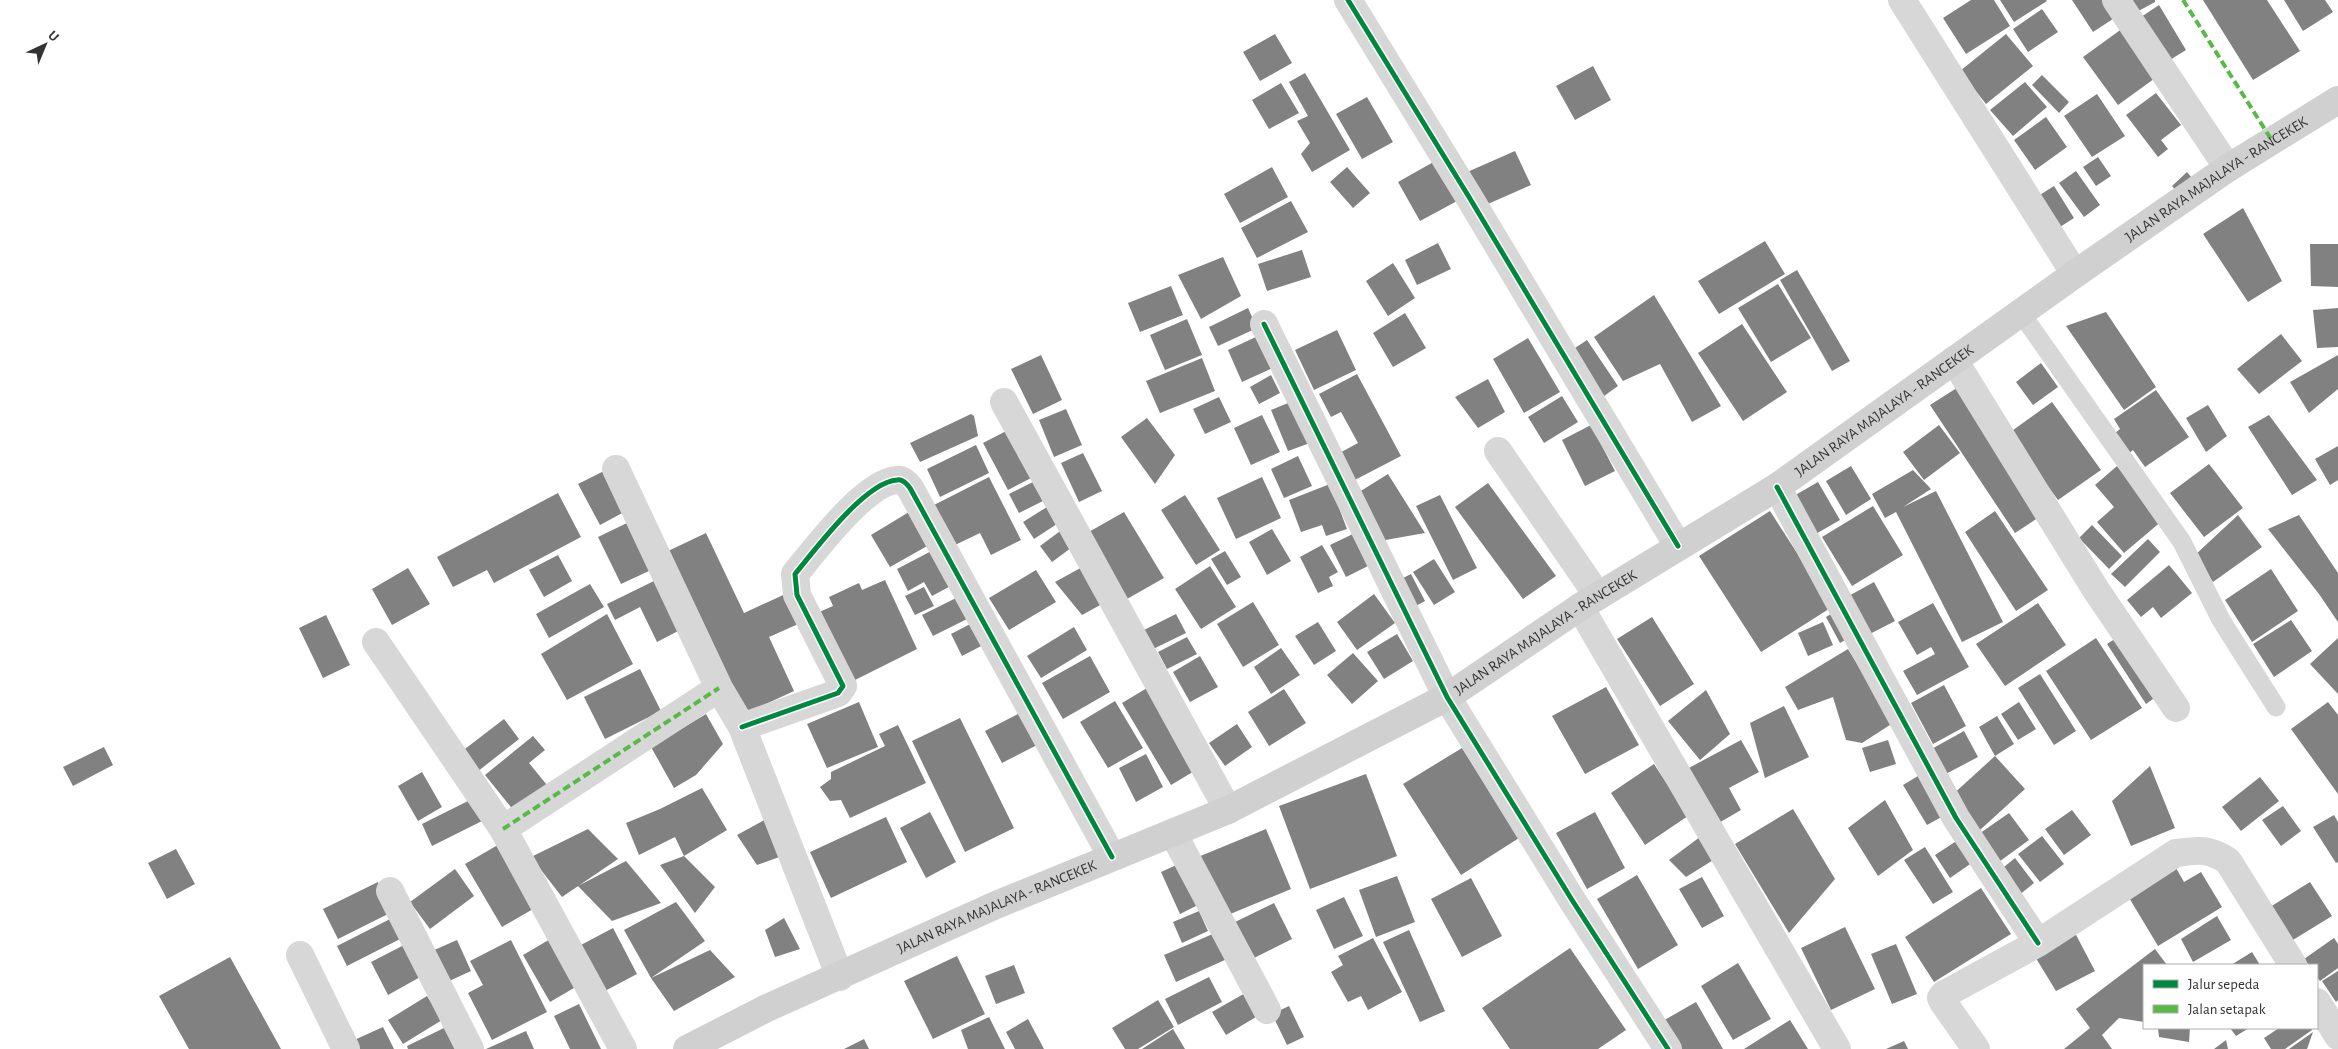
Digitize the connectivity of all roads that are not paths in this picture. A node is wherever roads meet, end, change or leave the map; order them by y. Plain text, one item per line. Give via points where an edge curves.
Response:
1 (1348, 0) edge
2 (1902, 0) edge
3 (2116, 0) edge
4 (2338, 100) edge
5 (2228, 168) junction
6 (2075, 274) junction
7 (2021, 313) junction
8 (1264, 324) dead end
9 (1954, 360) junction
10 (1004, 402) dead end
11 (1498, 451) dead end
12 (616, 469) dead end
13 (1777, 487) junction
14 (1678, 546) junction
15 (1589, 601) junction
16 (376, 642) dead end
17 (719, 688) junction
18 (1447, 697) junction
19 (2276, 706) dead end
20 (2176, 708) dead end
21 (742, 727) junction
22 (1228, 810) junction
23 (503, 829) junction
24 (1173, 833) junction
25 (1112, 857) junction
26 (390, 891) dead end
27 (2038, 943) junction
28 (300, 956) dead end
29 (2293, 964) edge
30 (840, 977) junction
31 (2318, 1004) edge
32 (1267, 1010) dead end
33 (2338, 1036) edge
34 (346, 1049) edge
35 (470, 1049) edge
36 (623, 1049) edge
37 (687, 1049) edge
38 (1668, 1049) edge
39 (1837, 1049) edge
40 (1976, 1049) edge

1 - 14 street
2 - 6 street
3 - 5 street
4 - 5 main road, JALAN RAYA MAJALAYA - RANCEKEK
5 - 6 main road, JALAN RAYA MAJALAYA - RANCEKEK
6 - 7 main road, JALAN RAYA MAJALAYA - RANCEKEK
7 - 9 main road, JALAN RAYA MAJALAYA - RANCEKEK
7 - 19 lane via 2182,542 2221,620
8 - 18 street
9 - 13 main road, JALAN RAYA MAJALAYA - RANCEKEK
9 - 20 street via 2096,590
10 - 22 street
11 - 15 street
12 - 17 street
13 - 14 main road, JALAN RAYA MAJALAYA - RANCEKEK
13 - 27 street via 1956,818
14 - 15 main road, JALAN RAYA MAJALAYA - RANCEKEK
15 - 18 main road, JALAN RAYA MAJALAYA - RANCEKEK
15 - 39 street
16 - 23 street
17 - 21 street
17 - 23 street
18 - 22 main road, JALAN RAYA MAJALAYA - RANCEKEK
18 - 38 street
21 - 25 street via 838,693 843,686 797,595 795,574 851,508 882,486 901,480 910,488
21 - 30 street
22 - 24 main road, JALAN RAYA MAJALAYA - RANCEKEK
23 - 36 street
24 - 25 main road, JALAN RAYA MAJALAYA - RANCEKEK
24 - 32 street
25 - 30 main road, JALAN RAYA MAJALAYA - RANCEKEK
26 - 35 street
27 - 29 street via 2176,852 2196,850 2214,852 2228,861
27 - 40 street via 1941,998
28 - 34 street
30 - 37 main road, JALAN RAYA MAJALAYA - RANCEKEK via 767,1008
31 - 33 street

